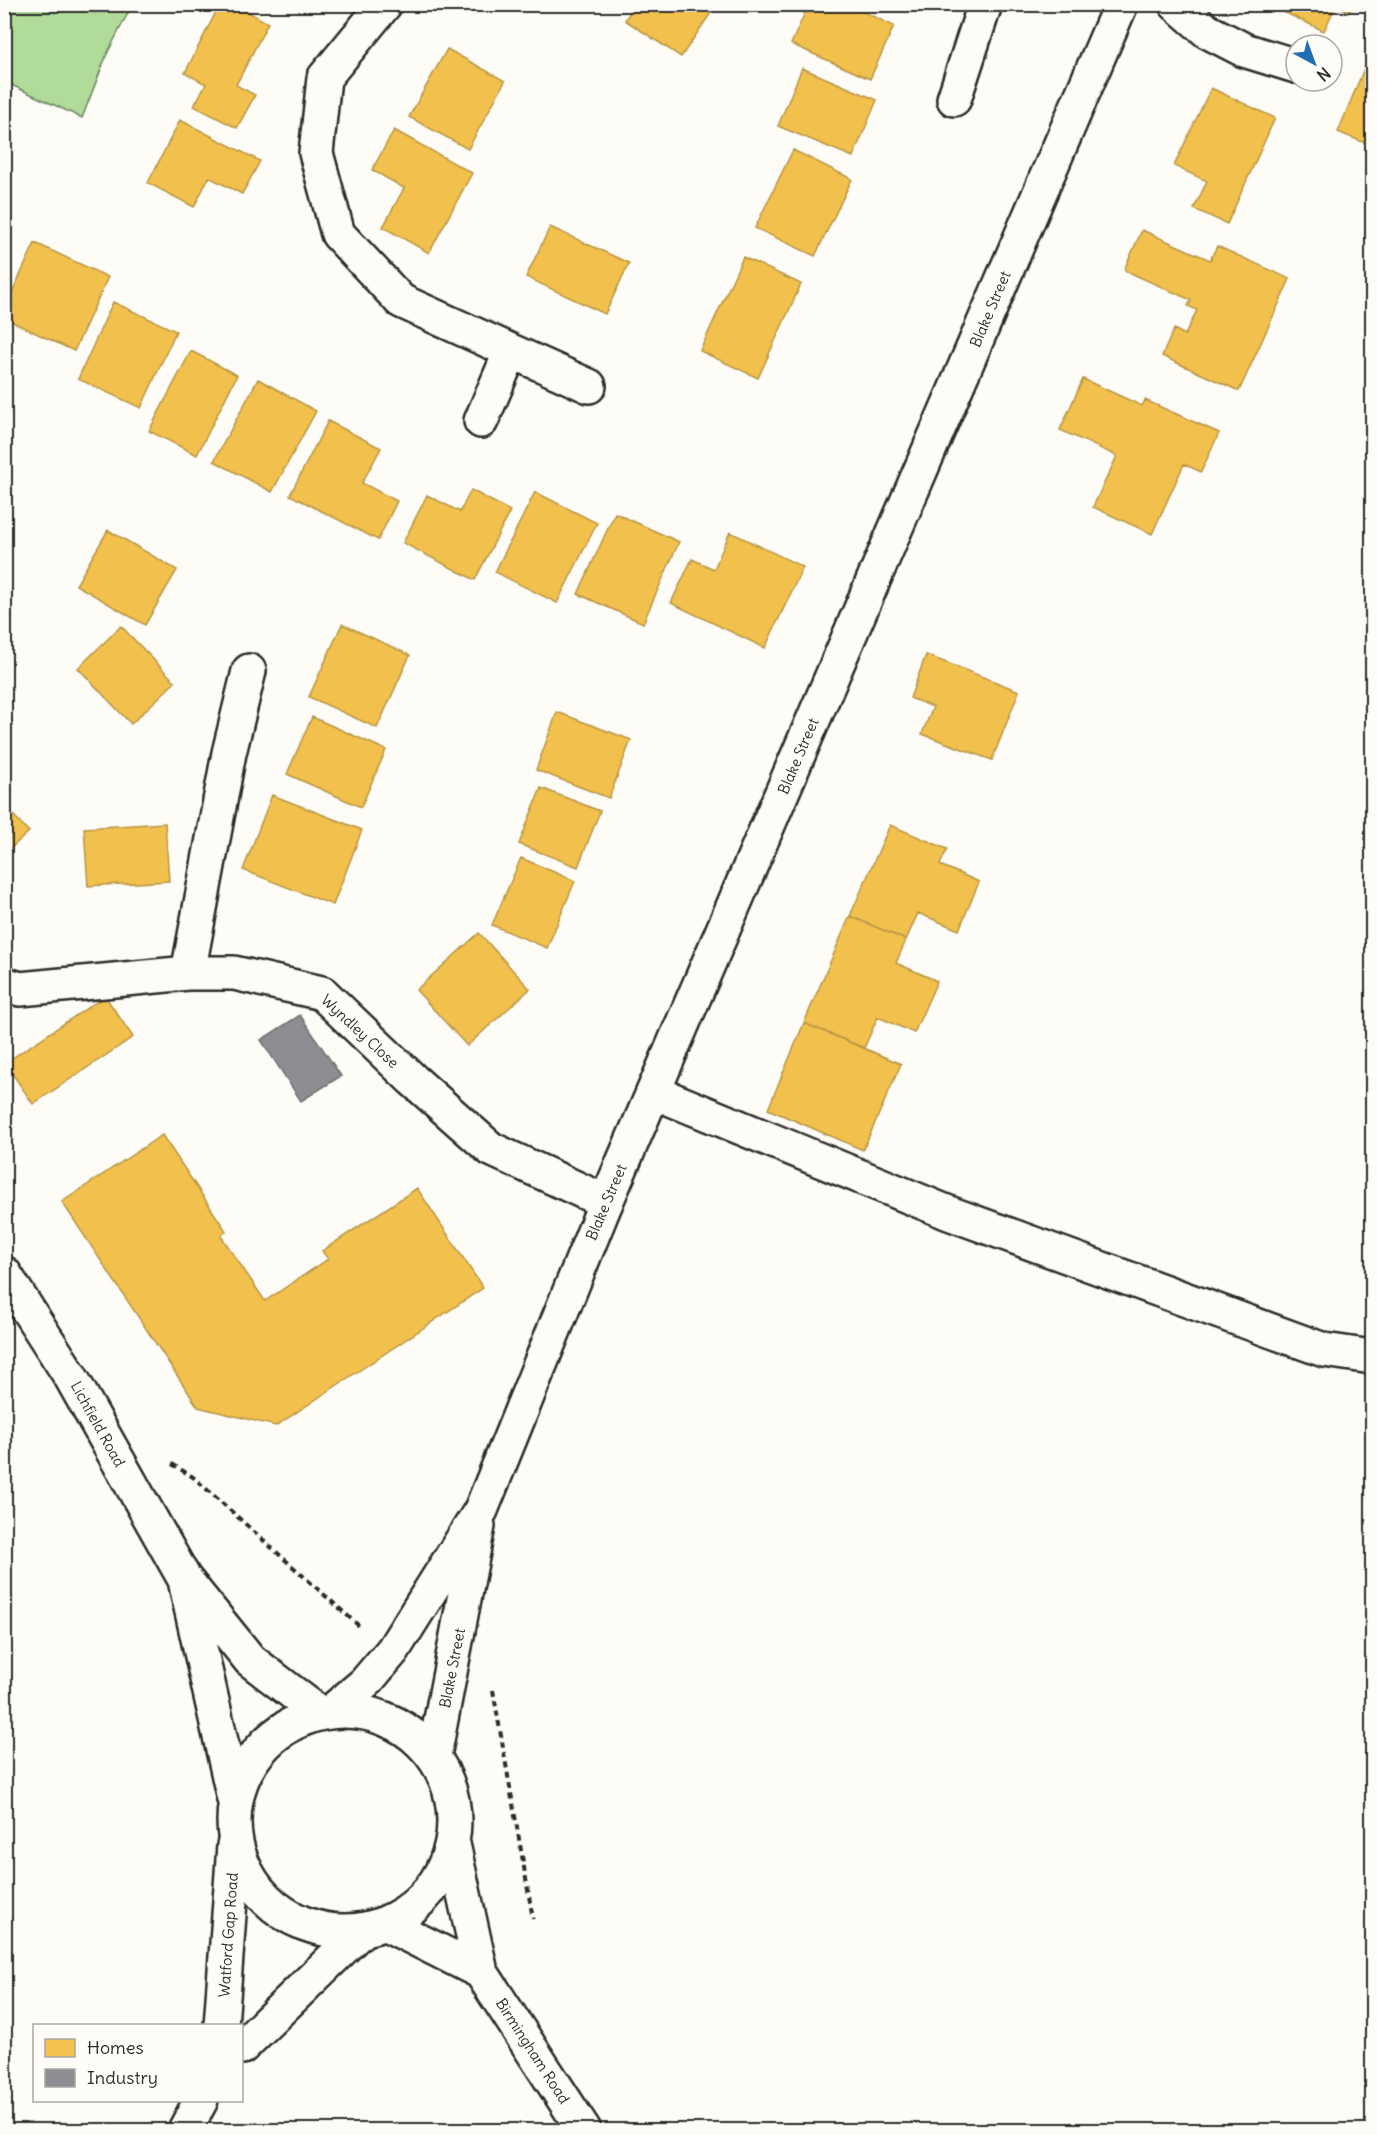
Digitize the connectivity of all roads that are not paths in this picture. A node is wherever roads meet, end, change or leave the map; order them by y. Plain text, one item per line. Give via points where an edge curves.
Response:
1 (384, 4) edge
2 (1121, 4) edge
3 (1176, 4) edge
4 (973, 9) edge
5 (1284, 62) edge
6 (954, 99) dead end
7 (511, 351) junction
8 (589, 386) dead end
9 (481, 421) dead end
10 (249, 671) dead end
11 (188, 973) junction
12 (4, 984) edge
13 (654, 1092) junction
14 (606, 1202) junction
15 (4, 1273) edge
16 (1372, 1357) edge
17 (481, 1509) junction
18 (184, 1578) junction
19 (326, 1711) junction
20 (434, 1756) junction
21 (234, 1799) junction
22 (453, 1844) junction
23 (234, 1845) junction
24 (374, 1928) junction
25 (481, 1972) junction
26 (221, 2024) edge
27 (243, 2046) edge
28 (200, 2102) edge
29 (184, 2130) edge
30 (584, 2130) edge

1 - 7 main road via 324,78 316,153 338,234 401,301
2 - 13 main road, Blake Street
3 - 5 main road via 1207,31 1244,50
4 - 6 main road
7 - 8 main road
7 - 9 main road
10 - 11 main road via 229,753
11 - 12 main road, Wyndley Close via 20,989
11 - 14 main road, Wyndley Close via 234,972 322,993 491,1149
13 - 14 main road, Blake Street
13 - 16 main road via 949,1212 1324,1350
14 - 17 main road, Blake Street
15 - 18 main road, Lichfield Road via 71,1377
17 - 19 main road, Blake Street via 393,1650 365,1683
17 - 20 main road, Blake Street
18 - 19 main road, Lichfield Road via 250,1660
18 - 21 main road, Lichfield Road
19 - 20 main road via 386,1718
19 - 21 main road via 284,1727 252,1758
20 - 22 main road via 453,1798
21 - 23 main road, Watford Gap Road
22 - 24 main road via 430,1893
22 - 25 main road, Birmingham Road
23 - 24 main road via 260,1895 306,1926
23 - 26 main road, Watford Gap Road
24 - 25 main road
24 - 27 main road
25 - 30 main road, Birmingham Road
28 - 29 main road

